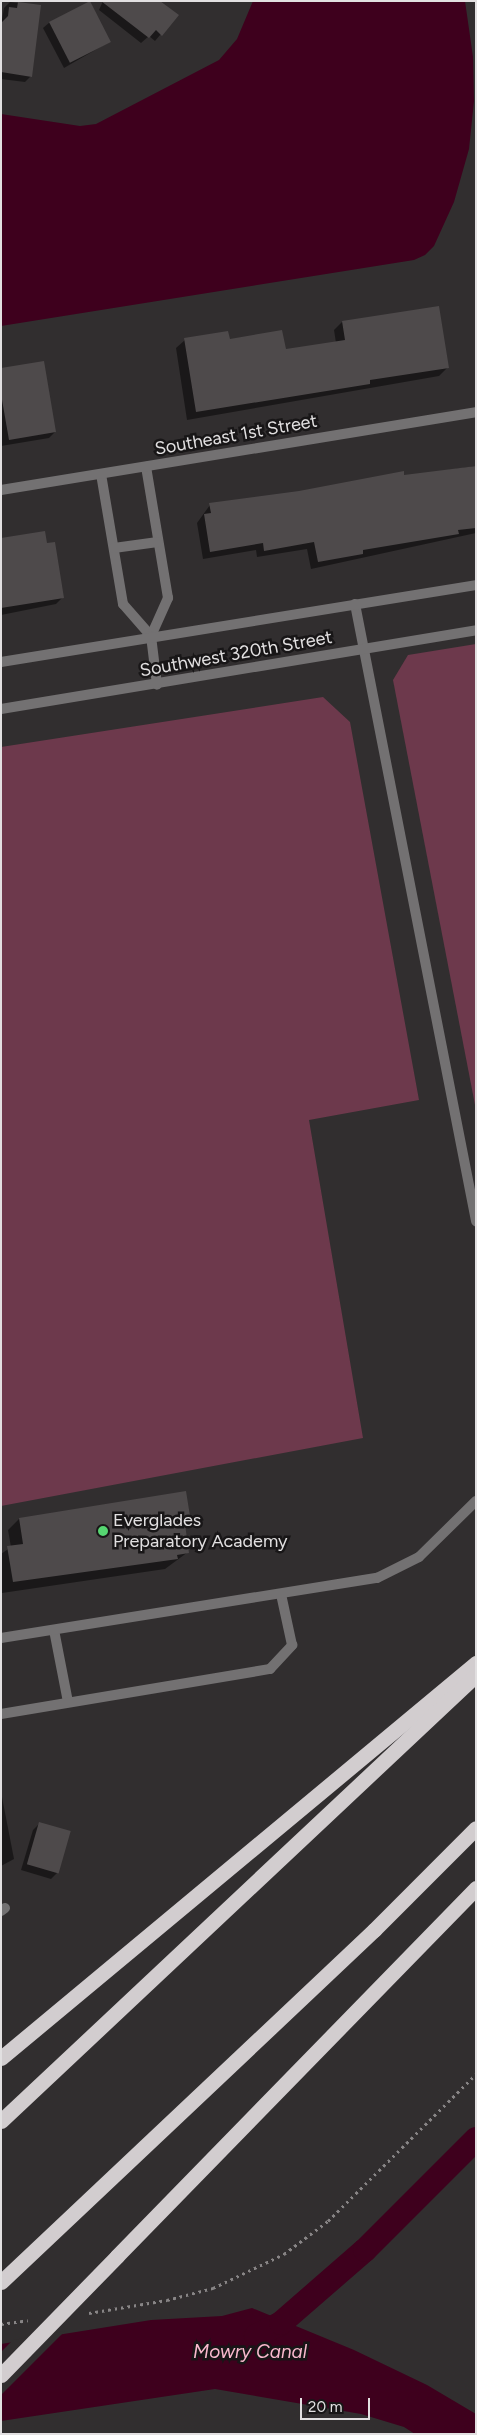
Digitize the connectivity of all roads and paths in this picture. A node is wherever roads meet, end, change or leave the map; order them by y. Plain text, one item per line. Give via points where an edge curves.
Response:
1 (476, 412) edge
2 (146, 467) junction
3 (101, 474) junction
4 (1, 490) edge
5 (158, 542) junction
6 (114, 548) junction
7 (476, 585) edge
8 (355, 604) junction
9 (476, 630) edge
10 (151, 636) junction
11 (363, 648) junction
12 (1, 662) edge
13 (157, 685) junction
14 (1, 709) edge
15 (476, 1221) edge
16 (476, 1501) edge
17 (281, 1594) junction
18 (54, 1630) junction
19 (1, 1638) edge
20 (476, 1663) edge
21 (476, 1675) edge
22 (68, 1702) junction
23 (1, 1714) edge
24 (476, 1828) edge
25 (476, 1888) edge
26 (1, 2058) edge
27 (476, 2074) edge
28 (1, 2121) edge
29 (1, 2282) edge
30 (80, 2314) dead end
31 (34, 2319) dead end
32 (1, 2324) edge
33 (1, 2375) edge

1 - 2 street, Southeast 1st Street
2 - 3 street, Southeast 1st Street
2 - 5 street
3 - 4 street, Southeast 1st Street
3 - 6 street
5 - 6 street
5 - 10 street via 168,598
6 - 10 street via 123,604
7 - 8 street, Southwest 320th Street
8 - 10 street, Southwest 320th Street
8 - 11 street
9 - 11 street, Southwest 320th Street
10 - 12 street, Southwest 320th Street
10 - 13 street
11 - 13 street, Southwest 320th Street
11 - 15 street
13 - 14 street, Southwest 320th Street
16 - 17 street via 419,1557 394,1572 367,1580
17 - 18 street
17 - 22 street via 292,1645 270,1669
18 - 19 street
18 - 22 street
20 - 26 highway
21 - 28 highway
22 - 23 street
24 - 29 highway via 374,1930
25 - 33 highway, bridge
27 - 30 path via 328,2222 284,2254 194,2294
31 - 32 path

